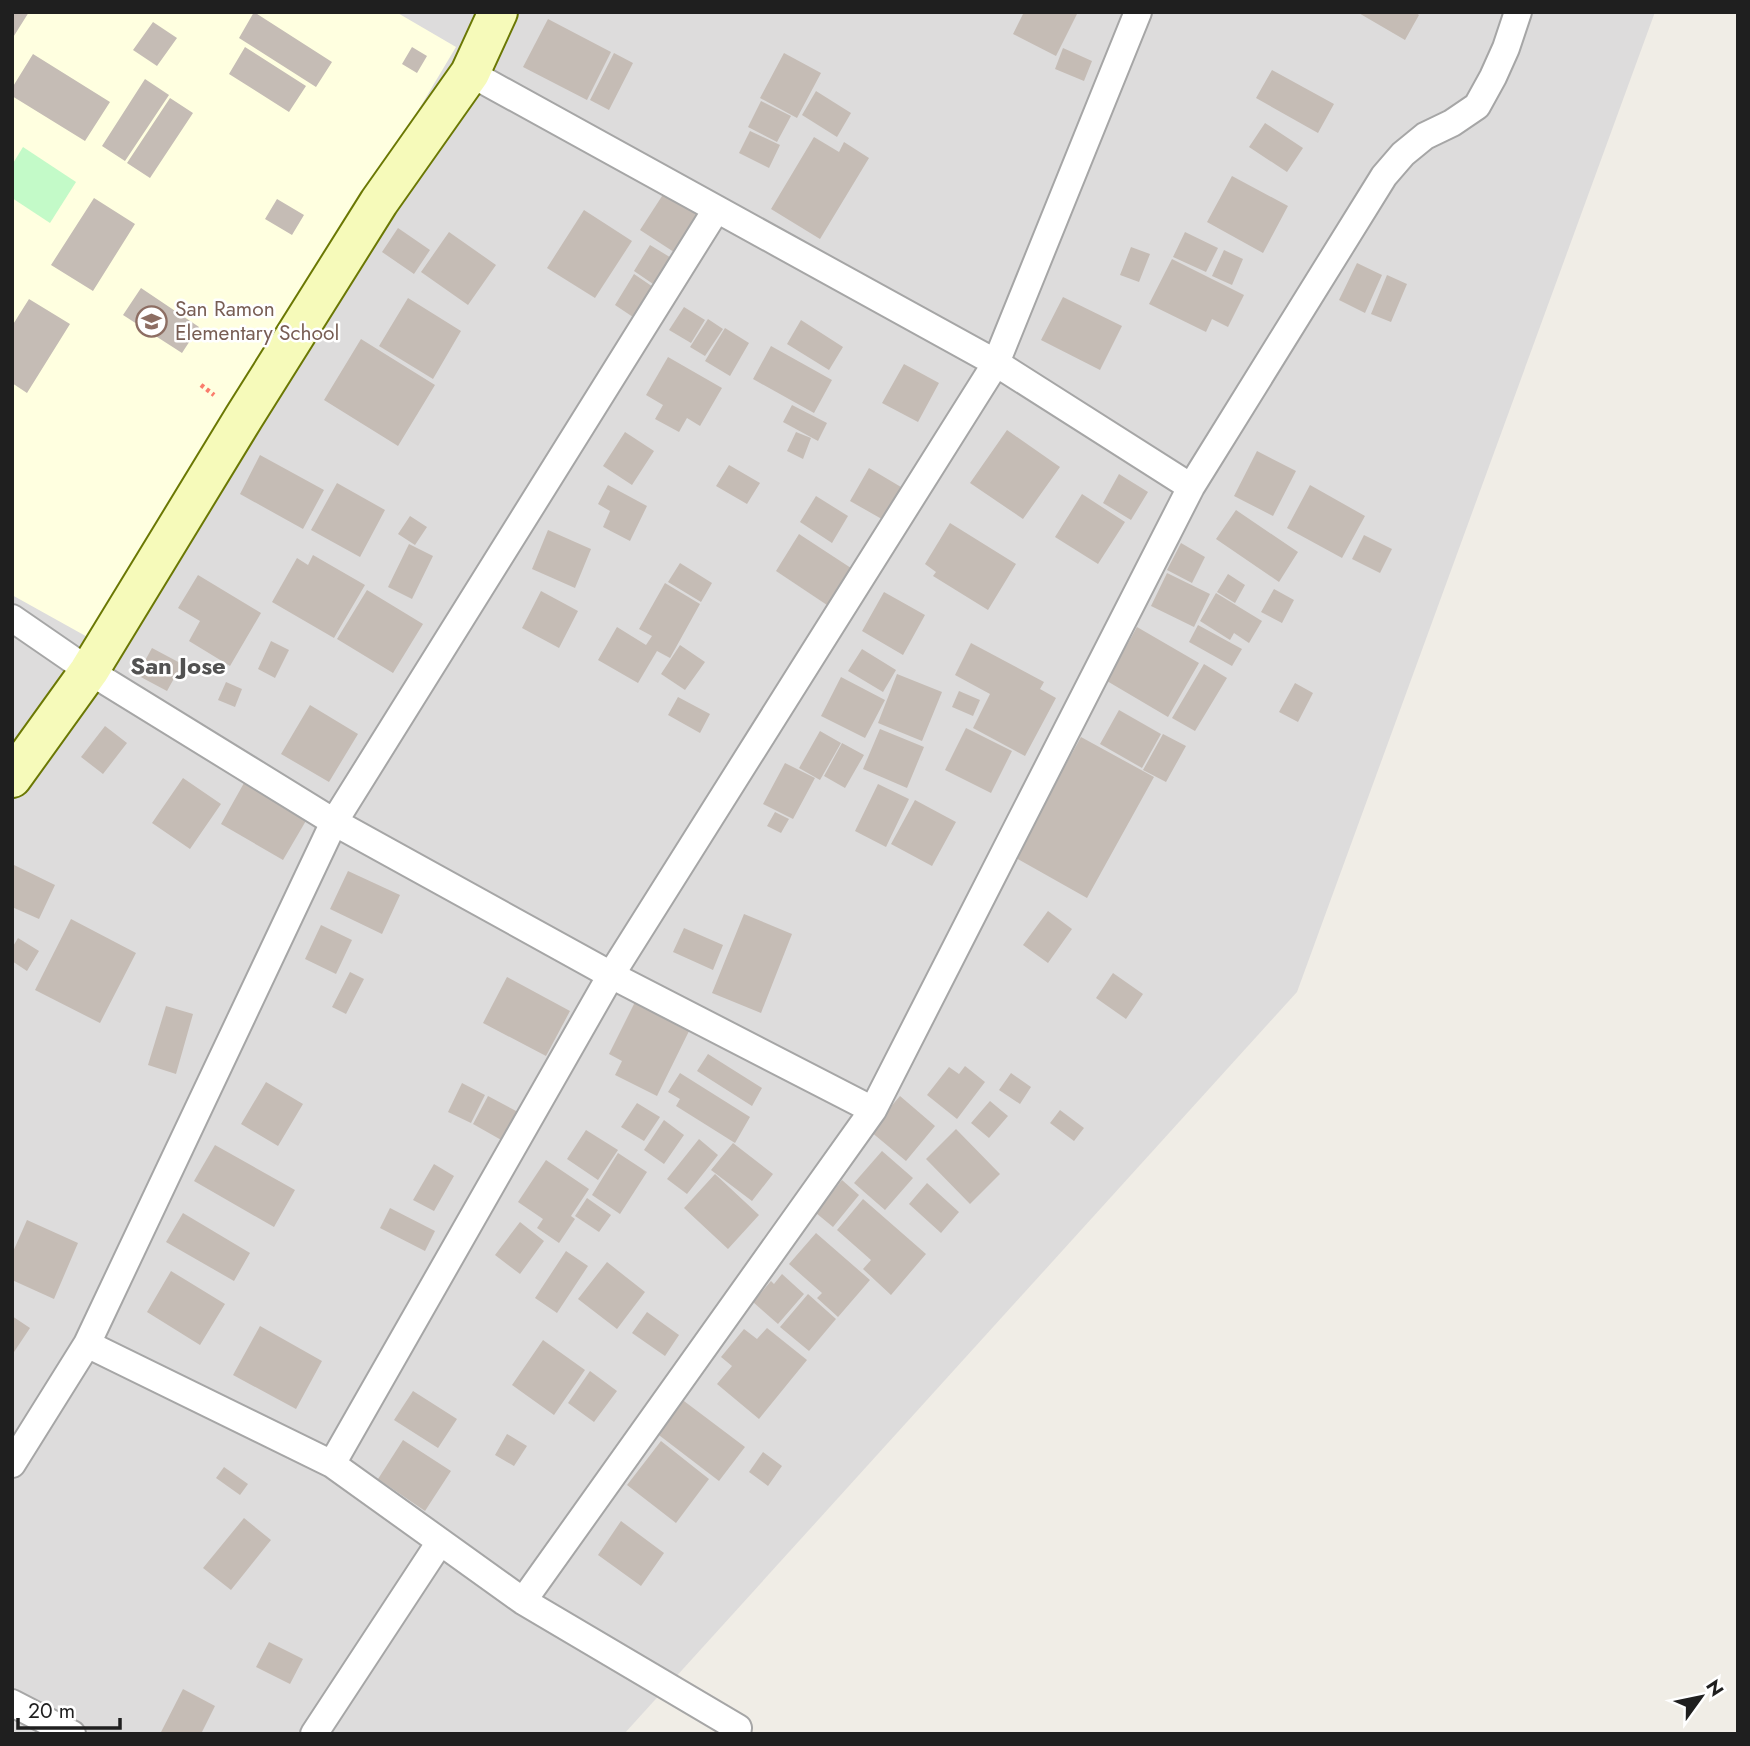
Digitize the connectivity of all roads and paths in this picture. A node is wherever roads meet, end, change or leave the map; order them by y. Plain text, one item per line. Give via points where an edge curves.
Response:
1 (498, 12) edge
2 (1138, 12) edge
3 (1518, 12) edge
4 (470, 74) junction
5 (716, 210) junction
6 (996, 363) junction
7 (1191, 487) junction
8 (12, 618) edge
9 (89, 671) junction
10 (12, 778) edge
11 (334, 822) junction
12 (611, 975) junction
13 (873, 1110) junction
14 (87, 1344) junction
15 (12, 1464) edge
16 (332, 1464) junction
17 (440, 1542) junction
18 (523, 1601) junction
19 (12, 1703) edge
20 (738, 1728) dead end
21 (72, 1734) edge
22 (314, 1734) edge

1 - 4 street
2 - 6 street
3 - 7 street via 1477,106 1425,136 1384,176
4 - 5 street
4 - 9 street via 379,202
5 - 6 street
5 - 11 street
6 - 7 street
6 - 12 street
7 - 13 street
8 - 9 street
9 - 10 street
9 - 11 street
11 - 12 street
11 - 14 street
12 - 13 street
12 - 16 street
13 - 18 street
14 - 15 street
14 - 16 street
16 - 17 street
17 - 18 street
17 - 22 street
18 - 20 street
19 - 21 street

